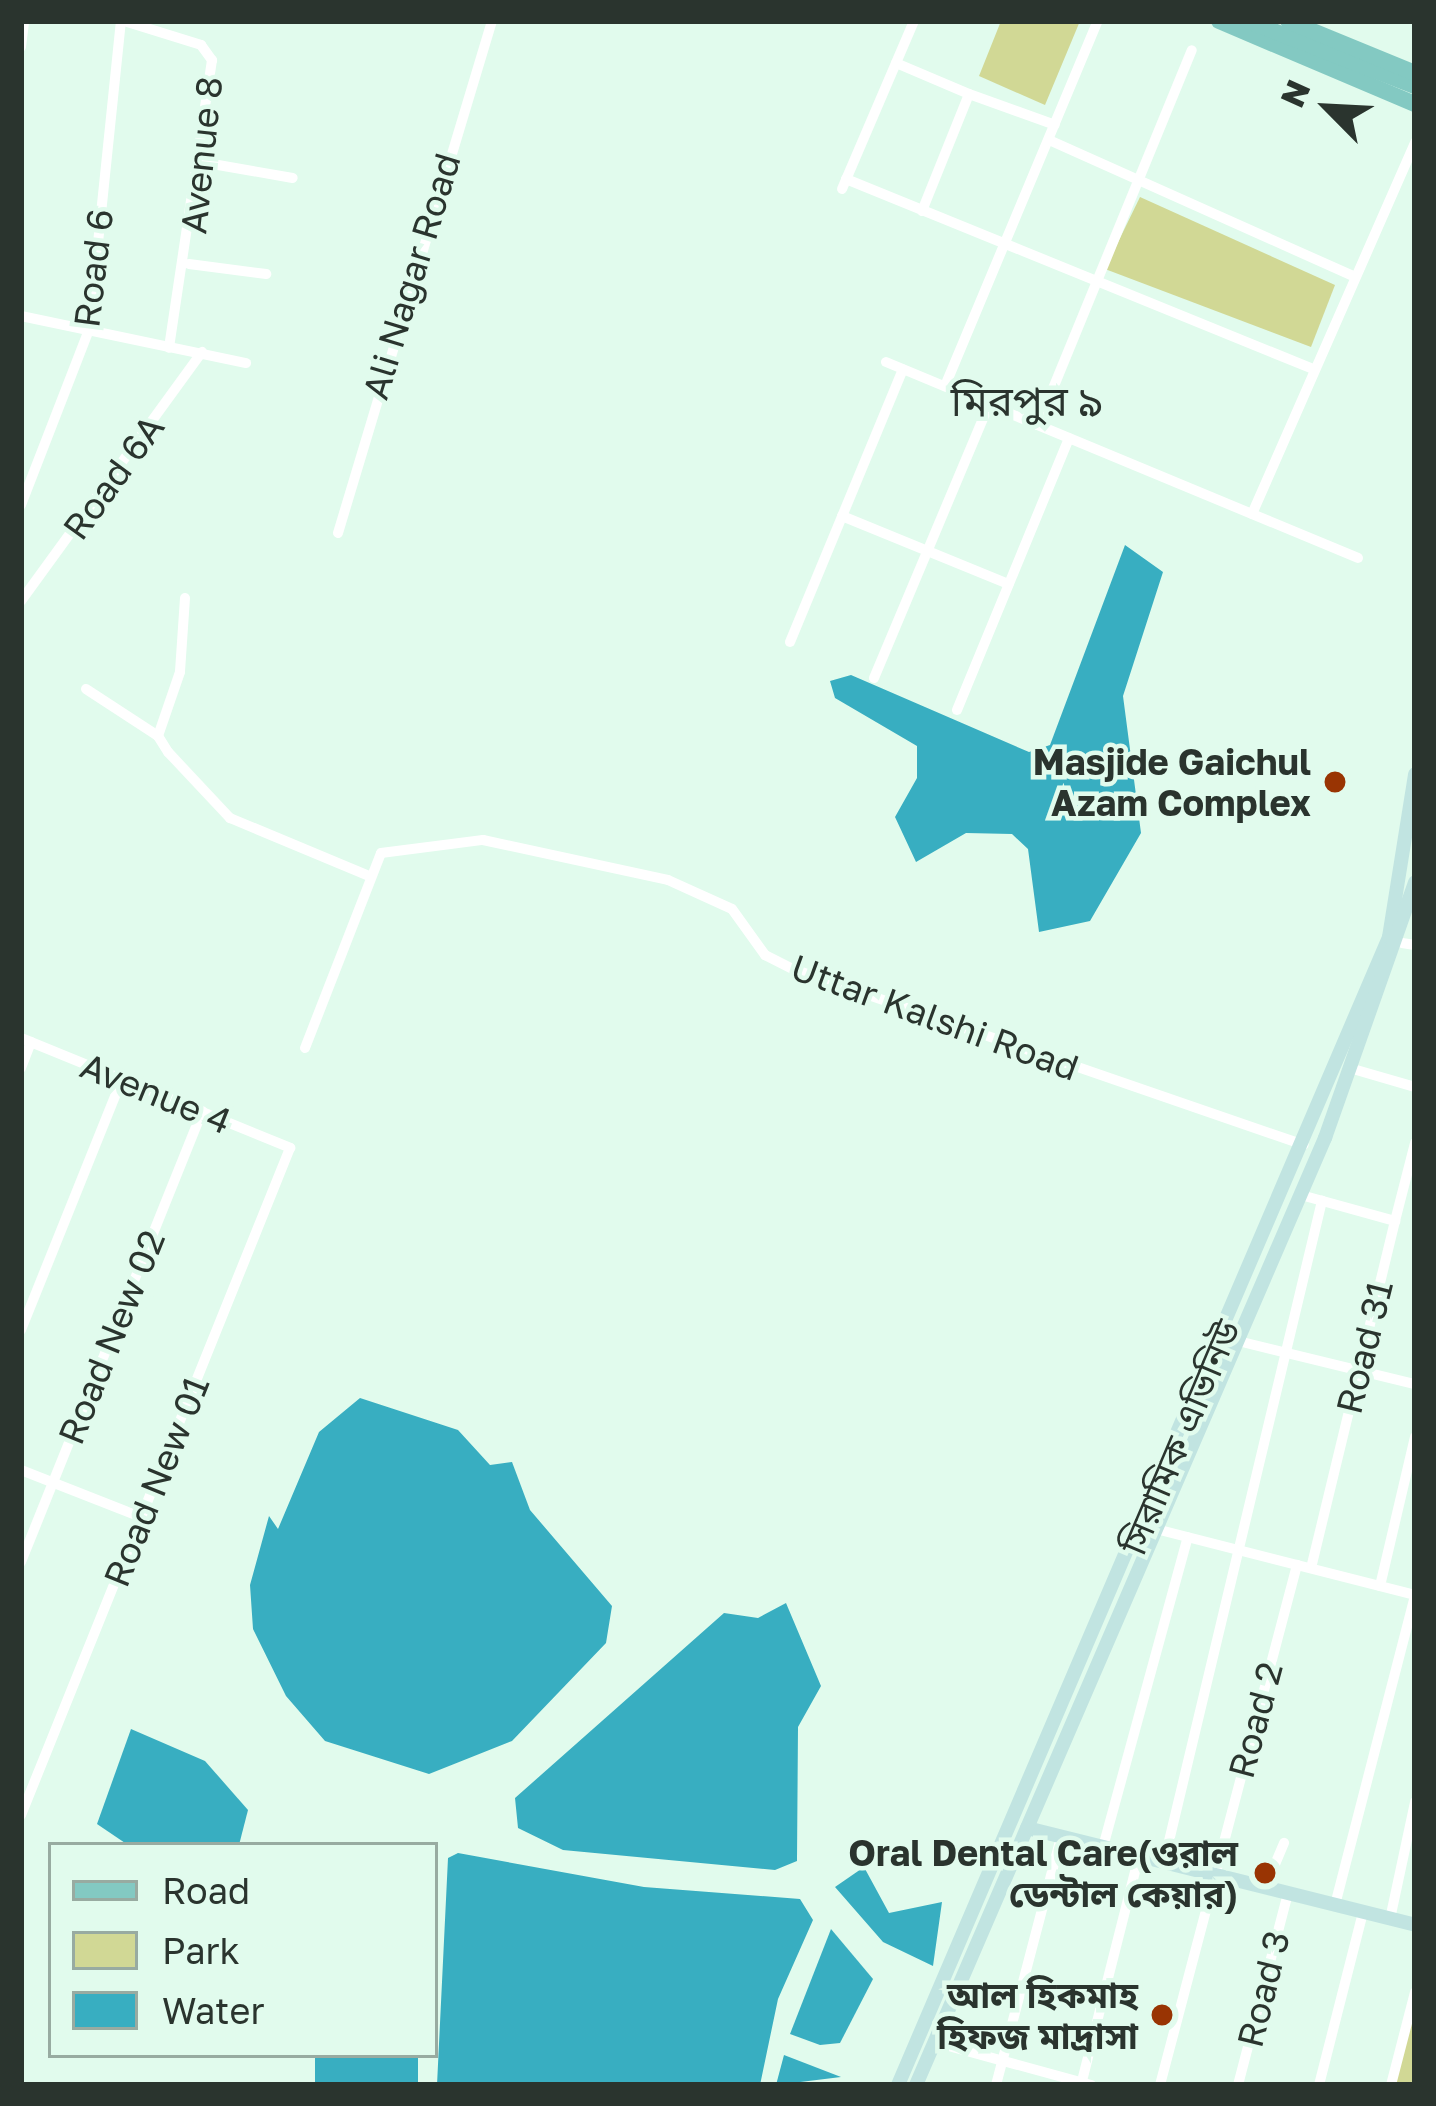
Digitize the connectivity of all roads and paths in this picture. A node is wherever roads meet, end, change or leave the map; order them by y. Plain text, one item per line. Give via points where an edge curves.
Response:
1 (24, 21) edge
2 (122, 21) edge
3 (492, 21) edge
4 (914, 21) edge
5 (1099, 21) edge
6 (1220, 21) edge
7 (1248, 21) edge
8 (1288, 21) edge
9 (1316, 21) edge
10 (21, 47) edge
11 (1192, 50) dead end
12 (1415, 62) edge
13 (896, 63) junction
14 (1415, 73) edge
15 (1415, 86) edge
16 (969, 94) junction
17 (1415, 104) edge
18 (1055, 125) junction
19 (1048, 140) junction
20 (1415, 142) edge
21 (201, 162) junction
22 (293, 178) dead end
23 (1138, 179) junction
24 (922, 211) junction
25 (1005, 245) junction
26 (189, 264) junction
27 (266, 274) dead end
28 (1351, 275) junction
29 (1096, 282) junction
30 (21, 316) edge
31 (89, 330) junction
32 (169, 348) junction
33 (202, 352) junction
34 (886, 362) dead end
35 (246, 363) dead end
36 (903, 369) junction
37 (1313, 369) junction
38 (945, 386) junction
39 (988, 405) junction
40 (1038, 425) junction
41 (1069, 438) junction
42 (21, 505) edge
43 (1252, 514) junction
44 (842, 516) junction
45 (338, 532) dead end
46 (927, 551) junction
47 (1358, 558) dead end
48 (1009, 584) junction
49 (185, 598) dead end
50 (21, 601) edge
51 (790, 642) dead end
52 (874, 678) dead end
53 (86, 689) dead end
54 (957, 710) dead end
55 (158, 736) junction
56 (1415, 774) edge
57 (369, 877) junction
58 (1415, 883) edge
59 (1408, 944) edge
60 (26, 1040) edge
61 (305, 1048) dead end
62 (21, 1068) edge
63 (1353, 1069) junction
64 (122, 1079) junction
65 (1414, 1085) edge
66 (202, 1111) junction
67 (1415, 1143) edge
68 (1304, 1145) junction
69 (290, 1148) joint
70 (1301, 1195) junction
71 (1322, 1201) junction
72 (1395, 1222) junction
73 (21, 1330) edge
74 (1238, 1341) junction
75 (1281, 1350) junction
76 (1357, 1369) junction
77 (1415, 1384) edge
78 (1415, 1436) edge
79 (21, 1470) edge
80 (53, 1482) junction
81 (141, 1517) junction
82 (1156, 1528) junction
83 (1188, 1537) junction
84 (1238, 1550) junction
85 (21, 1562) edge
86 (1297, 1565) junction
87 (1311, 1568) junction
88 (1380, 1586) junction
89 (1415, 1595) edge
90 (1415, 1802) edge
91 (21, 1815) edge
92 (1027, 1828) junction
93 (1060, 1837) junction
94 (1284, 1844) dead end
95 (1103, 1847) junction
96 (1139, 1856) junction
97 (1164, 1862) junction
98 (1214, 1875) junction
99 (1264, 1888) junction
100 (1288, 1893) junction
101 (1335, 1905) junction
102 (1364, 1912) junction
103 (1390, 1919) junction
104 (1415, 1925) edge
105 (1415, 1992) edge
106 (934, 2042) junction
107 (1002, 2060) junction
108 (1084, 2084) edge
109 (898, 2085) edge
110 (916, 2085) edge
111 (996, 2085) edge
112 (1160, 2085) edge
113 (1238, 2085) edge
114 (1319, 2085) edge
115 (1391, 2085) edge

1 - 10 street
2 - 21 street, Avenue 8 via 208,52
2 - 31 street, Road 6
3 - 45 street, Ali Nagar Road
4 - 13 street
5 - 18 street
6 - 17 main road
7 - 15 main road
8 - 14 main road
9 - 12 main road
11 - 23 street
13 - 16 street
13 - 24 street via 844,184
16 - 18 street
16 - 24 street
18 - 19 street
19 - 23 street
19 - 25 street
20 - 28 street
21 - 22 street
21 - 26 street, Avenue 8
23 - 28 street
23 - 29 street
24 - 25 street
25 - 29 street
25 - 38 street
26 - 27 street
26 - 32 street, Avenue 8
28 - 37 street
29 - 37 street
29 - 40 street
30 - 31 street
31 - 32 street
31 - 42 street, Road 6
32 - 33 street
33 - 35 street
33 - 50 street, Road 6A
34 - 36 street
36 - 38 street
36 - 44 street
37 - 43 street
38 - 39 street
39 - 40 street
39 - 46 street
40 - 41 street
41 - 43 street
41 - 48 street
43 - 47 street
44 - 46 street
44 - 51 street
46 - 48 street
46 - 52 street
48 - 54 street
49 - 55 street via 180,672
53 - 55 street
55 - 57 street via 230,818
56 - 68 main road, সিরামিক এভিনিউ via 1389,937
57 - 61 street
57 - 68 street, Uttar Kalshi Road via 381,853 510,843 668,880 732,909 765,955 793,969
58 - 59 main road, সিরামিক এভিনিউ
59 - 63 main road, সিরামিক এভিনিউ
60 - 62 street
60 - 64 street, Avenue 4
63 - 65 street
63 - 70 main road, সিরামিক এভিনিউ
64 - 66 street, Avenue 4
64 - 73 street
66 - 69 street, Avenue 4
66 - 80 street, Road New 02
67 - 72 street, Road 31
68 - 109 main road, সিরামিক এভিনিউ
69 - 81 street, Road New 01
70 - 71 street
70 - 74 main road, সিরামিক এভিনিউ
71 - 72 street
71 - 75 street
72 - 76 street, Road 31
74 - 75 street
74 - 82 main road, সিরামিক এভিনিউ
75 - 76 street
75 - 84 street
76 - 77 street
76 - 87 street, Road 31
78 - 88 street
79 - 80 street
80 - 81 street
80 - 85 street, Road New 02
81 - 91 street, Road New 01
82 - 83 street
82 - 92 main road, সিরামিক এভিনিউ
83 - 84 street
83 - 95 street
84 - 86 street
84 - 97 street
86 - 87 street
86 - 98 street, Road 2
87 - 88 street
88 - 89 street
89 - 101 street
90 - 103 street
92 - 93 main road
92 - 106 main road, সিরামিক এভিনিউ
93 - 95 main road
93 - 107 street
94 - 99 street
95 - 96 main road
96 - 97 main road
96 - 108 street
97 - 98 main road
98 - 99 main road
98 - 112 street, Road 2
99 - 100 main road
100 - 101 main road
100 - 113 street, Road 3
101 - 102 main road
102 - 103 main road
102 - 114 street
103 - 104 main road
105 - 115 street
106 - 107 street
106 - 110 main road, সিরামিক এভিনিউ
107 - 108 street
107 - 111 street

